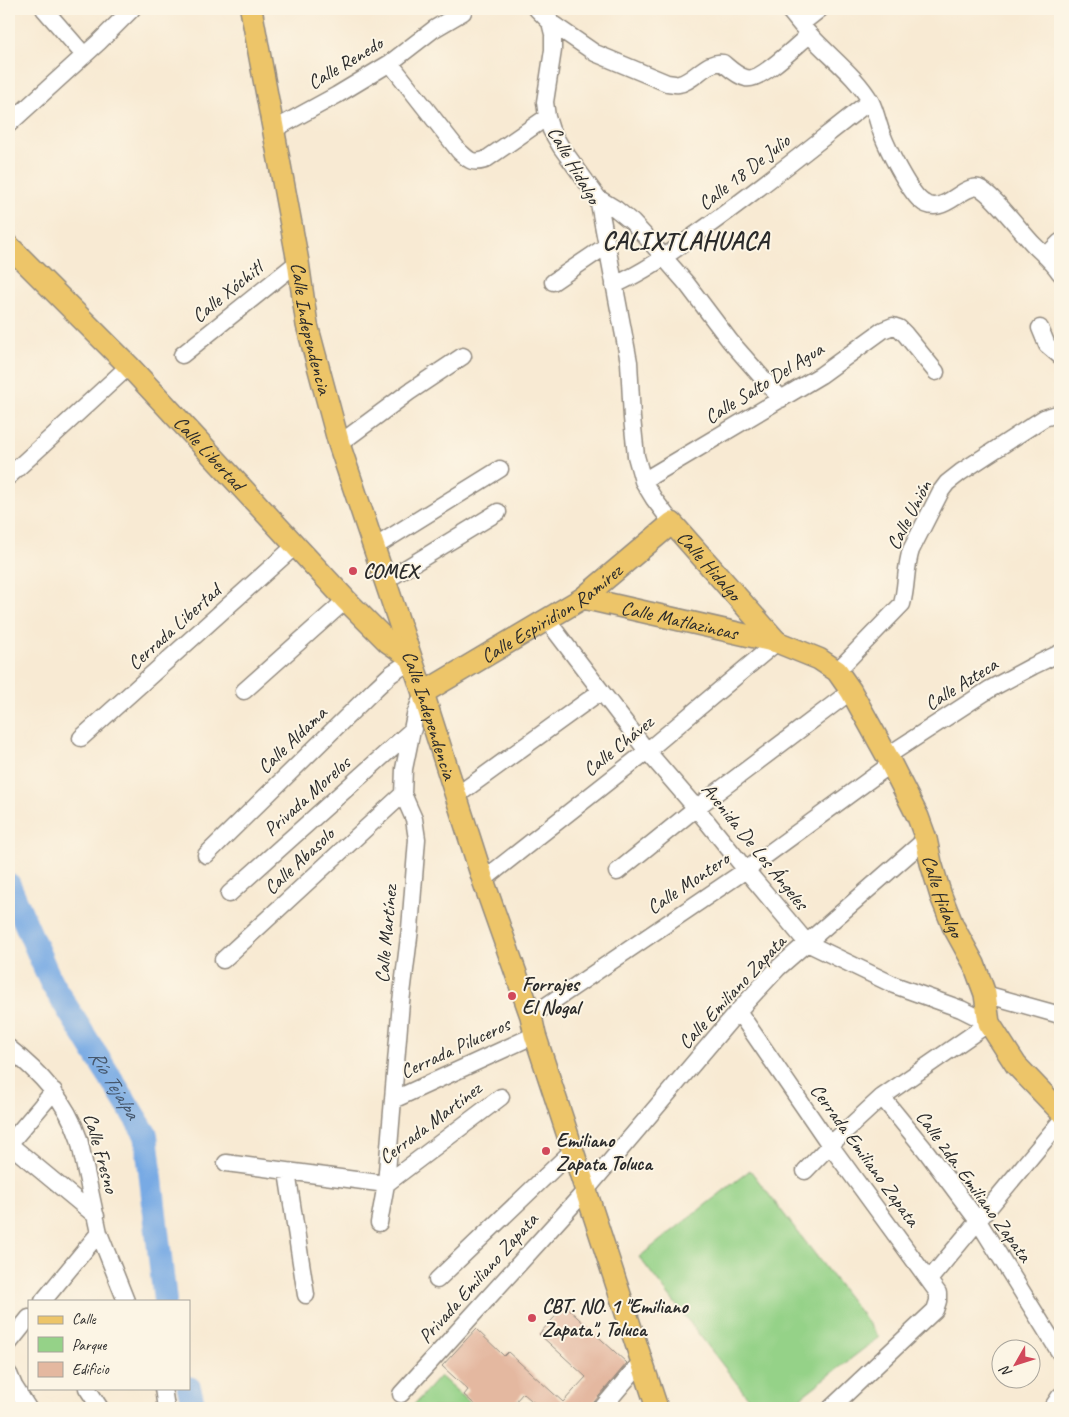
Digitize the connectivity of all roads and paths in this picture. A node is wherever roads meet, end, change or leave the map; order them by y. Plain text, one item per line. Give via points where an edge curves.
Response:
1 (44, 9) edge
2 (132, 9) edge
3 (251, 9) edge
4 (537, 9) edge
5 (788, 9) edge
6 (820, 9) edge
7 (463, 12) dead end
8 (548, 15) edge
9 (805, 29) junction
10 (84, 55) junction
11 (390, 63) junction
12 (870, 102) junction
13 (546, 117) junction
14 (9, 124) edge
15 (273, 130) junction
16 (598, 198) junction
17 (1060, 242) edge
18 (9, 246) edge
19 (606, 246) junction
20 (1046, 256) junction
21 (664, 257) junction
22 (298, 262) junction
23 (1060, 273) edge
24 (553, 282) dead end
25 (614, 285) junction
26 (1040, 328) dead end
27 (182, 354) dead end
28 (464, 356) dead end
29 (1060, 356) edge
30 (129, 366) junction
31 (936, 372) dead end
32 (781, 399) junction
33 (1060, 416) edge
34 (339, 444) junction
35 (500, 469) dead end
36 (9, 476) edge
37 (643, 481) junction
38 (498, 512) dead end
39 (672, 523) junction
40 (295, 546) junction
41 (373, 548) junction
42 (385, 582) junction
43 (583, 598) junction
44 (346, 600) junction
45 (548, 620) junction
46 (776, 642) junction
47 (1060, 653) edge
48 (411, 658) junction
49 (837, 671) junction
50 (244, 691) dead end
51 (600, 691) junction
52 (852, 691) junction
53 (423, 693) junction
54 (413, 729) junction
55 (81, 738) dead end
56 (647, 751) junction
57 (889, 760) junction
58 (403, 794) junction
59 (456, 796) junction
60 (696, 808) junction
61 (926, 839) junction
62 (206, 855) dead end
63 (746, 870) junction
64 (617, 872) dead end
65 (483, 880) junction
66 (229, 894) dead end
67 (807, 943) junction
68 (223, 960) dead end
69 (984, 994) junction
70 (738, 1011) junction
71 (1060, 1015) edge
72 (989, 1022) junction
73 (533, 1025) junction
74 (9, 1048) edge
75 (54, 1091) junction
76 (501, 1097) dead end
77 (882, 1097) junction
78 (393, 1100) junction
79 (1060, 1111) edge
80 (1060, 1122) edge
81 (9, 1144) edge
82 (830, 1145) junction
83 (572, 1150) junction
84 (226, 1163) dead end
85 (805, 1171) dead end
86 (287, 1172) junction
87 (386, 1184) junction
88 (586, 1190) junction
89 (96, 1216) junction
90 (978, 1221) junction
91 (379, 1223) dead end
92 (99, 1233) junction
93 (437, 1280) dead end
94 (929, 1280) junction
95 (306, 1295) dead end
96 (44, 1300) edge
97 (126, 1300) edge
98 (28, 1319) edge
99 (9, 1343) edge
100 (1060, 1353) edge
101 (641, 1362) junction
102 (9, 1374) edge
103 (88, 1390) edge
104 (163, 1390) edge
105 (401, 1394) dead end
106 (1060, 1396) edge
107 (28, 1408) edge
108 (100, 1408) edge
109 (166, 1408) edge
110 (602, 1408) edge
111 (656, 1408) edge
112 (831, 1408) edge
113 (1052, 1408) edge

1 - 10 street
2 - 10 street
3 - 15 main road, Calle Independencia
4 - 8 street
5 - 9 street
6 - 9 street
7 - 11 street, Calle Renedo via 434,29
8 - 9 street via 595,53 676,84 719,62 742,77 754,78 763,74
8 - 13 street, Calle Hidalgo via 553,50 545,102
9 - 12 street via 857,83
10 - 14 street
11 - 13 street via 460,151 476,163
11 - 15 street, Calle Renedo
12 - 20 street via 886,145 920,200 936,206 971,188 978,188
12 - 21 street, Calle 18 De Julio
13 - 16 street, Calle Hidalgo via 561,147
15 - 22 main road, Calle Independencia
16 - 19 street, Calle Hidalgo
16 - 21 street via 632,222
17 - 20 street
18 - 30 main road, Calle Libertad
19 - 24 street
19 - 25 street, Calle Hidalgo
20 - 23 street
21 - 25 street, Calle 18 De Julio
21 - 32 street
22 - 27 street, Calle Xóchitl
22 - 34 main road, Calle Independencia via 307,324
25 - 37 street, Calle Hidalgo via 629,362 636,456
26 - 29 street via 1047,345
28 - 34 street
30 - 36 street
30 - 40 main road, Calle Libertad
31 - 32 street, Calle Salto Del Agua via 899,328 893,326
32 - 37 street, Calle Salto Del Agua
33 - 49 street, Calle Unión via 1044,418 981,458 944,487 910,550 902,604
34 - 41 main road, Calle Independencia
35 - 41 street
37 - 39 street, Calle Hidalgo
38 - 42 street
39 - 43 main road, Calle Espiridion Ramírez
39 - 46 main road, Calle Hidalgo
40 - 44 main road, Calle Libertad
40 - 55 street, Cerrada Libertad
41 - 42 main road, Calle Independencia
42 - 48 main road, Calle Independencia
43 - 45 main road, Calle Espiridion Ramírez
43 - 46 main road, Calle Matlazincas
44 - 48 main road, Calle Libertad via 388,642
44 - 50 street
45 - 51 street, Avenida De Los Ángeles
45 - 53 main road, Calle Espiridion Ramírez
46 - 49 main road, Calle Hidalgo via 819,659
46 - 56 street, Calle Chávez
47 - 57 street, Calle Azteca via 990,690
48 - 53 main road, Calle Independencia
48 - 62 street, Calle Aldama via 376,688
49 - 52 main road, Calle Hidalgo
51 - 56 street, Avenida De Los Ángeles
51 - 59 street
52 - 57 main road, Calle Hidalgo
52 - 60 street
53 - 54 street, Calle Martínez
53 - 59 main road, Calle Independencia
54 - 58 street, Calle Martínez via 404,769
54 - 66 street, Privada Morelos
56 - 60 street, Avenida De Los Ángeles
56 - 65 street, Calle Chávez
57 - 61 main road, Calle Hidalgo
57 - 63 street, Calle Montero
58 - 68 street, Calle Abasolo
58 - 78 street, Calle Martínez via 414,818 417,839
59 - 65 main road, Calle Independencia
60 - 63 street, Avenida De Los Ángeles
60 - 64 street
61 - 67 street, Calle Emiliano Zapata
61 - 69 main road, Calle Hidalgo via 941,896 974,964
63 - 67 street, Avenida De Los Ángeles
63 - 73 street, Calle Montero
65 - 73 main road, Calle Independencia
67 - 70 street, Calle Emiliano Zapata via 778,968
67 - 72 street, Avenida De Los Ángeles via 894,985
69 - 71 street
69 - 72 main road, Calle Hidalgo
70 - 82 street, Cerrada Emiliano Zapata
70 - 88 street, Calle Emiliano Zapata
72 - 77 street
72 - 79 main road via 1016,1065
73 - 78 street, Cerrada Piluceros
73 - 83 main road, Calle Independencia
74 - 75 street, Calle Fresno
75 - 81 street
75 - 89 street, Calle Fresno via 79,1139
76 - 87 street, Cerrada Martínez
77 - 82 street
77 - 90 street, Calle 2da. Emiliano Zapata
78 - 87 street, Calle Martínez
80 - 90 street
81 - 89 street
82 - 85 street
82 - 94 street, Cerrada Emiliano Zapata
83 - 88 main road, Calle Independencia
83 - 93 street
84 - 86 street
86 - 87 street
86 - 95 street
87 - 91 street, Calle Martínez
88 - 101 main road, Calle Independencia
88 - 105 street, Privada Emiliano Zapata
89 - 92 street, Calle Fresno
90 - 94 street
90 - 100 street, Calle 2da. Emiliano Zapata
92 - 96 street
92 - 97 street, Calle Fresno
94 - 112 street, Cerrada Emiliano Zapata via 938,1292 934,1310
98 - 99 street
101 - 110 street
101 - 111 main road, Calle Independencia
102 - 107 street
103 - 108 street
104 - 109 street
106 - 113 street

